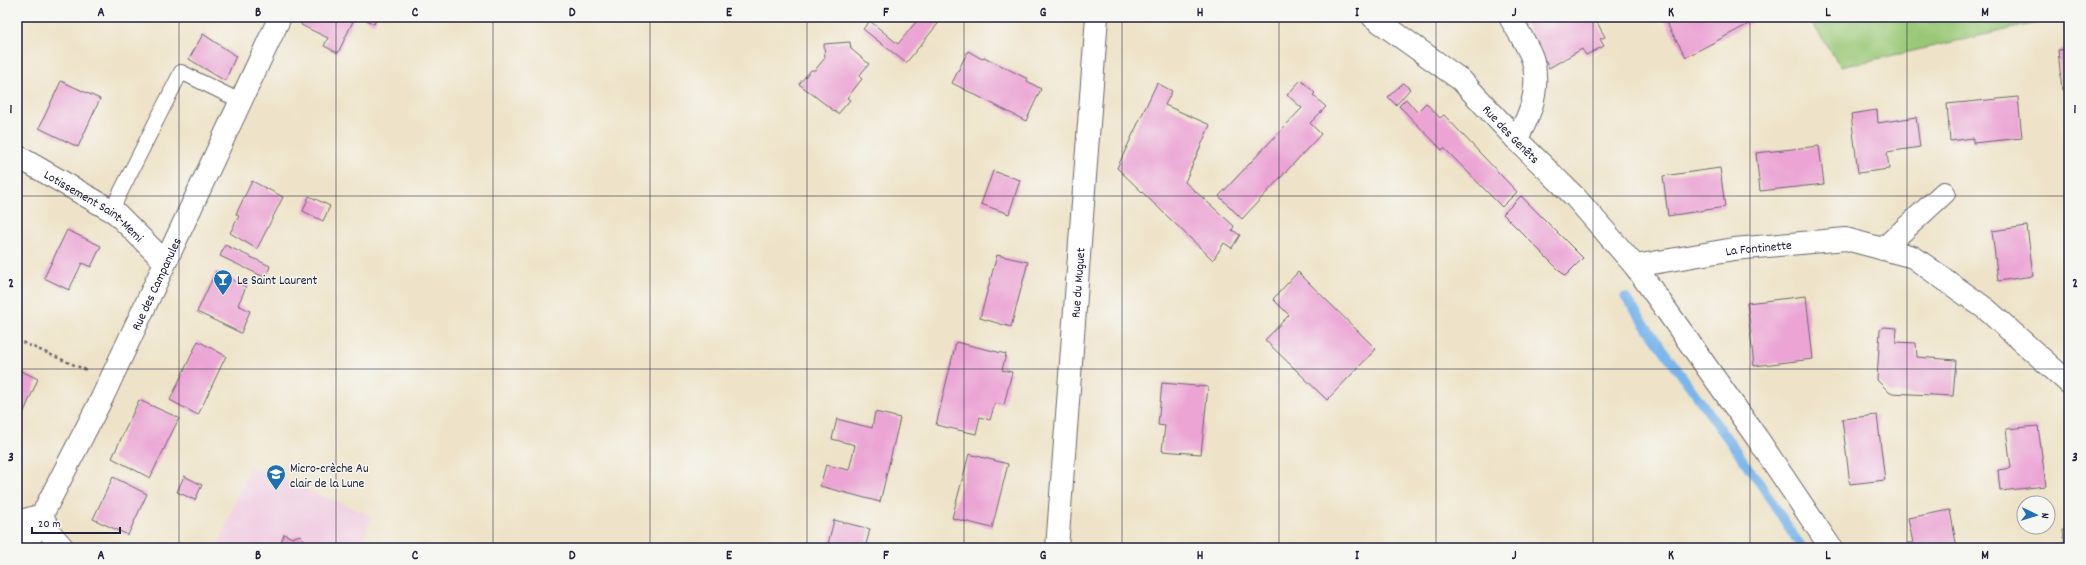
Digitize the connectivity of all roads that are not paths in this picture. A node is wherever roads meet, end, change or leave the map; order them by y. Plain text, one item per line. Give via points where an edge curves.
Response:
1 (280, 17) edge
2 (1097, 17) edge
3 (1373, 17) edge
4 (1510, 17) edge
5 (242, 102) junction
6 (1516, 139) junction
7 (17, 156) edge
8 (1944, 193) dead end
9 (111, 211) junction
10 (1883, 249) junction
11 (164, 262) junction
12 (1635, 266) junction
13 (2069, 382) edge
14 (42, 515) junction
15 (17, 522) edge
16 (25, 548) edge
17 (63, 548) edge
18 (1057, 548) edge
19 (1831, 548) edge

1 - 5 street, Rue des Campanules
2 - 18 street, Rue du Muguet
3 - 6 street, Rue des Genêts via 1461,80
4 - 6 street via 1532,60 1536,88 1527,121
5 - 9 lane via 181,72
5 - 11 street, Rue des Campanules
6 - 12 street, Rue des Genêts via 1576,198
7 - 9 street, Lotissement Saint-Memi
8 - 10 street
9 - 11 street, Lotissement Saint-Memi via 116,213
10 - 12 street, La Fontinette via 1846,240 1734,249
10 - 13 street, La Fontinette via 1913,257 1980,305
11 - 14 street, Rue des Campanules via 110,380
12 - 19 street, Rue des Genêts via 1757,438
14 - 15 street
14 - 16 street, Rue des Campanules
14 - 17 street via 51,534

